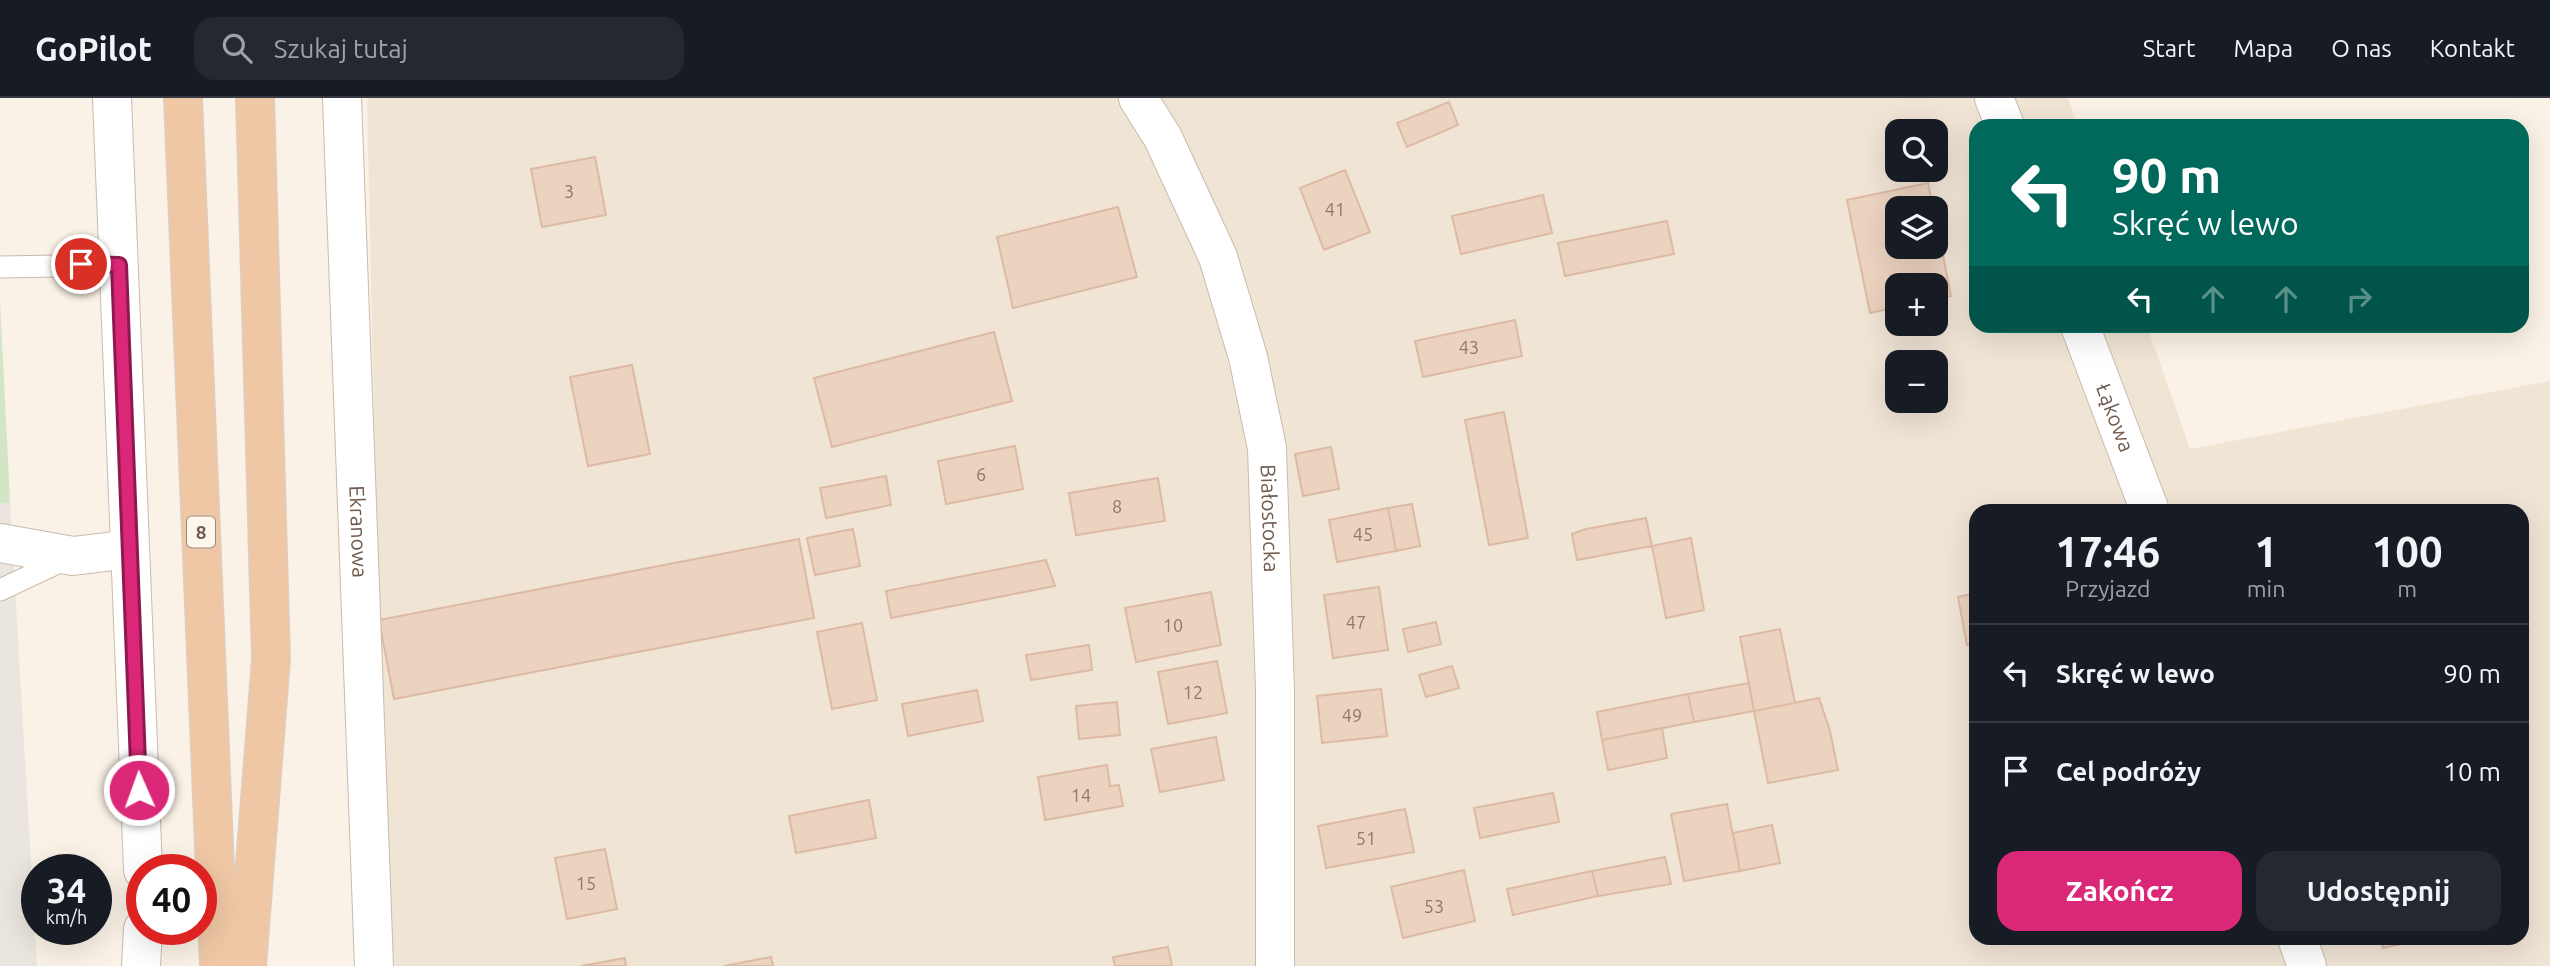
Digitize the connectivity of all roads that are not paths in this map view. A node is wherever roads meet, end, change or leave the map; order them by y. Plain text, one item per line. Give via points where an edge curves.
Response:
1 (111, 98) edge
2 (183, 98) edge
3 (255, 98) edge
4 (342, 98) edge
5 (1138, 98) edge
6 (1994, 98) edge
7 (2002, 119) edge
8 (119, 265) junction
9 (0, 267) edge
10 (2083, 333) edge
11 (2147, 504) edge
12 (0, 543) edge
13 (130, 549) junction
14 (73, 556) junction
15 (0, 590) edge
16 (142, 854) edge
17 (142, 945) edge
18 (2300, 945) edge
19 (141, 966) edge
20 (219, 966) edge
21 (247, 966) edge
22 (374, 966) edge
23 (1275, 966) edge
24 (2307, 966) edge

1 - 8 street
2 - 20 highway, 8
3 - 21 highway via 271,659
4 - 22 street, Ekranowa
5 - 23 street, Białostocka via 1163,138 1218,257 1248,357 1267,448 1275,690
6 - 7 street
8 - 9 lane
8 - 13 street
10 - 11 street, Łąkowa
12 - 14 street
13 - 14 street
13 - 16 street
14 - 15 lane
17 - 19 street
18 - 24 street

